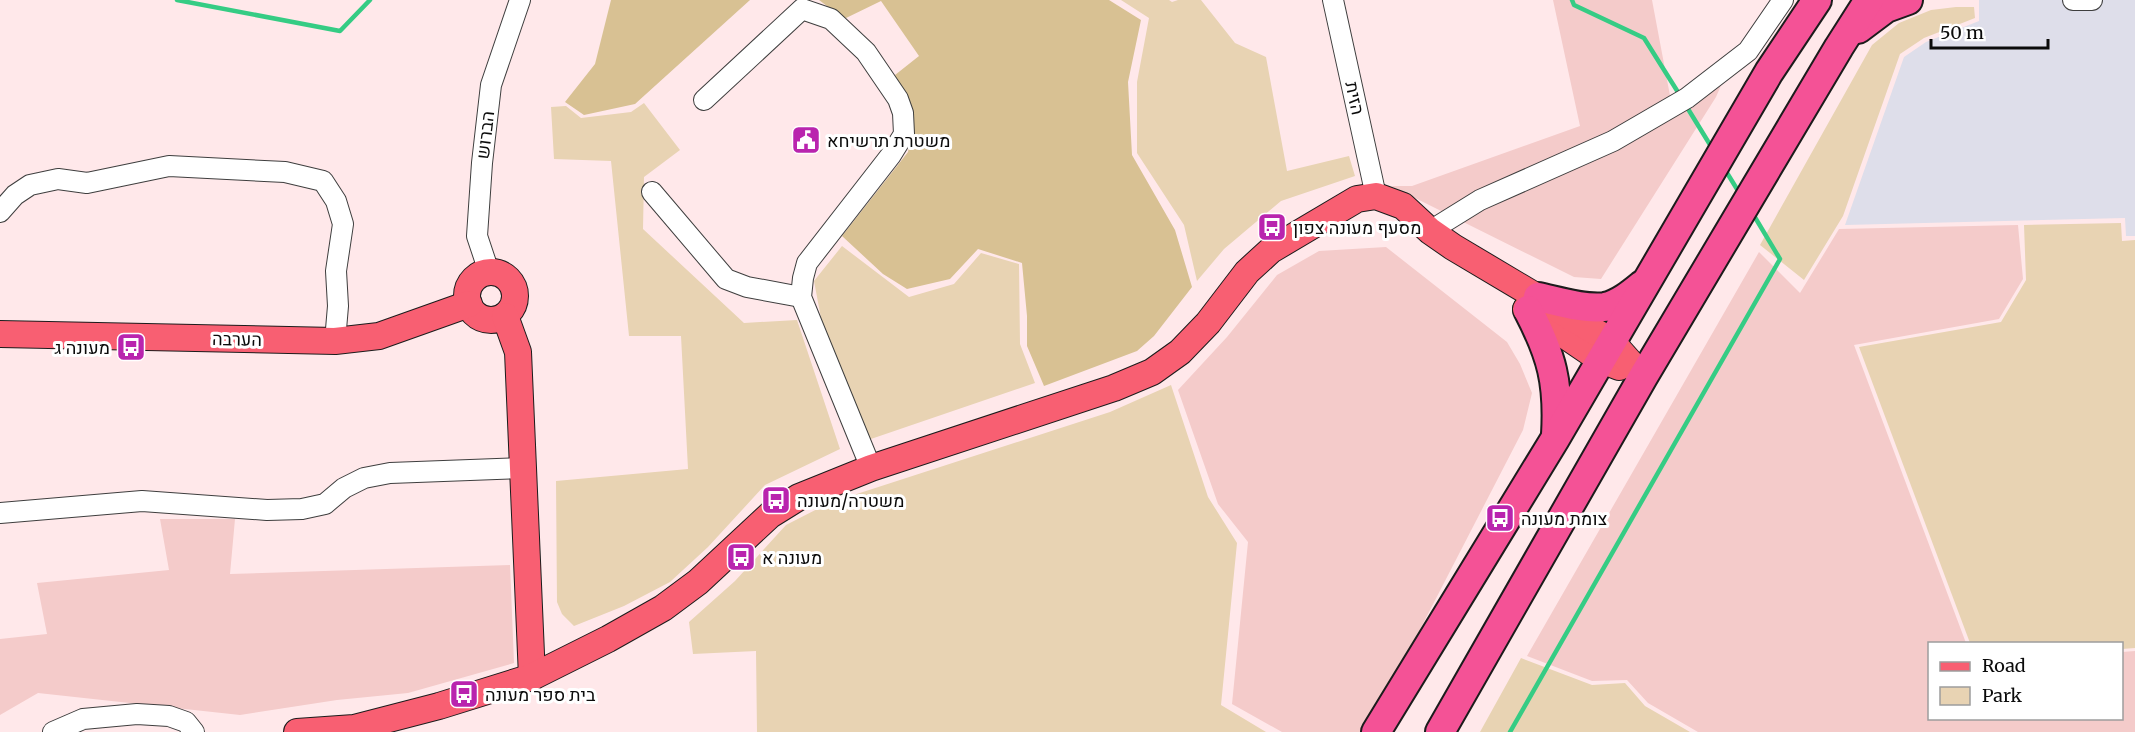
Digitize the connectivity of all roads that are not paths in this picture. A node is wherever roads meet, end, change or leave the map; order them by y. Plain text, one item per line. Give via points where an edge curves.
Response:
1 (520, 0) edge
2 (1333, 0) edge
3 (1783, 0) edge
4 (1817, 0) edge
5 (1869, 0) edge
6 (1908, 0) edge
7 (2073, 0) edge
8 (2092, 0) edge
9 (1839, 47) junction
10 (704, 100) dead end
11 (652, 192) dead end
12 (1376, 196) junction
13 (0, 212) edge
14 (1430, 231) junction
15 (489, 272) junction
16 (1649, 280) junction
17 (801, 297) junction
18 (469, 304) junction
19 (1533, 304) junction
20 (505, 316) junction
21 (0, 334) edge
22 (335, 341) junction
23 (1606, 351) junction
24 (1643, 377) junction
25 (1555, 439) junction
26 (523, 468) junction
27 (871, 468) junction
28 (0, 513) edge
29 (532, 677) junction
30 (53, 732) edge
31 (194, 732) edge
32 (297, 732) edge
33 (1376, 732) edge
34 (1440, 732) edge

1 - 15 street, הברוש via 491,85 482,163 477,236
2 - 12 street, הזית
3 - 14 street via 1748,51 1687,98 1613,141 1480,200
4 - 16 highway via 1769,72
5 - 9 highway
6 - 9 highway via 1870,18
7 - 8 street
9 - 24 highway
10 - 17 street via 802,9 831,19 866,52 898,99 904,134 807,263
11 - 17 street via 726,279
12 - 14 main road via 1403,206
12 - 27 main road via 1357,199 1271,250 1247,272 1180,352 1152,372
13 - 22 street via 30,185 58,179 87,183 169,166 285,172 323,181 336,201 343,224 336,271
14 - 19 main road
15 - 18 main road via 474,279
15 - 20 main road via 505,277 514,290 514,303
16 - 19 highway via 1626,298 1605,307
16 - 23 highway
17 - 27 street
18 - 20 main road via 486,320
18 - 22 main road, הערבה via 379,336
19 - 23 main road
19 - 25 highway via 1558,402
20 - 26 main road via 518,352
21 - 22 main road, הערבה
23 - 24 main road
23 - 25 highway
24 - 34 highway
25 - 33 highway
26 - 28 street via 390,473 364,478 325,504 302,509 142,501
26 - 29 main road
27 - 29 main road via 799,497 770,515 698,582 663,608
29 - 32 main road via 354,728
30 - 31 street via 83,719 137,714 169,716 186,722

